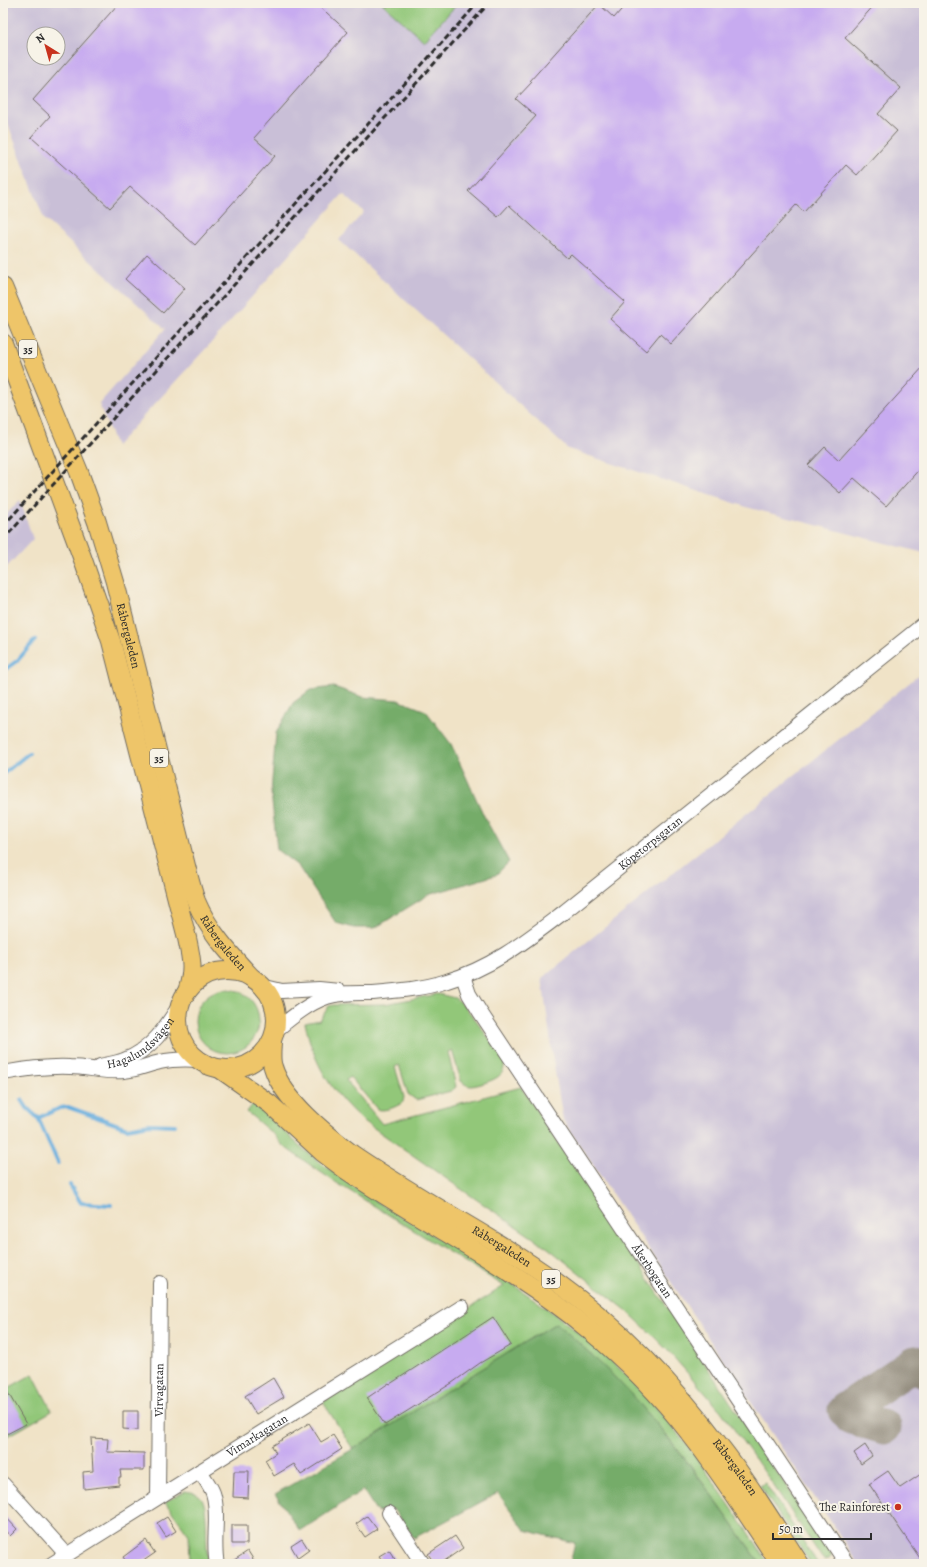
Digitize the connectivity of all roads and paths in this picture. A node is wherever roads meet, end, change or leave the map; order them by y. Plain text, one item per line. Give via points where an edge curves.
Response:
1 (3, 287) edge
2 (3, 343) edge
3 (924, 624) edge
4 (463, 976) junction
5 (257, 982) junction
6 (345, 993) junction
7 (184, 998) junction
8 (273, 1036) junction
9 (199, 1060) junction
10 (89, 1068) junction
11 (220, 1069) junction
12 (3, 1073) edge
13 (160, 1283) dead end
14 (462, 1307) dead end
15 (200, 1471) junction
16 (3, 1484) edge
17 (158, 1498) junction
18 (389, 1513) dead end
19 (66, 1555) junction
20 (52, 1564) edge
21 (217, 1564) edge
22 (423, 1564) edge
23 (780, 1564) edge
24 (800, 1564) edge
25 (847, 1564) edge

1 - 5 main road, Råbergaleden / 35 via 97,522 115,582 196,902 228,953
2 - 7 main road, Råbergaleden / 35 via 111,641 188,945 192,979
3 - 4 street, Köpetorpsgatan via 536,934 500,958
4 - 6 street, Köpetorpsgatan via 410,989
4 - 25 street, Åkerbogatan via 476,1006
5 - 6 street, Köpetorpsgatan via 282,991 332,989
5 - 7 main road via 232,972 217,972 192,986
5 - 8 main road, 35 via 269,995 274,1007 276,1019
6 - 8 street, Köpetorpsgatan via 314,1002
7 - 9 main road, 35 via 178,1019 180,1035 188,1049
7 - 10 street, Hagalundsvägen via 164,1030 151,1044 123,1060
8 - 11 main road, 35 via 263,1054 250,1063 236,1068
8 - 24 main road, Råbergaleden / 35 via 273,1067 282,1086 312,1121 334,1140 379,1172 560,1285 633,1346 683,1399 724,1451
9 - 10 street, Hagalundsvägen via 179,1059 159,1062 136,1070 113,1072
9 - 11 main road, 35
10 - 12 street, Hagalundsvägen via 28,1068
11 - 23 main road, Råbergaleden / 35 via 270,1104 300,1133 346,1170 515,1275 588,1329 647,1384 690,1434
13 - 17 street, Virvagatan
14 - 15 street, Vimarkagatan
15 - 17 street, Vimarkagatan
15 - 21 street via 215,1501
16 - 19 street
17 - 19 street, Vimarkagatan
18 - 22 street
19 - 20 street, Vimarkagatan

